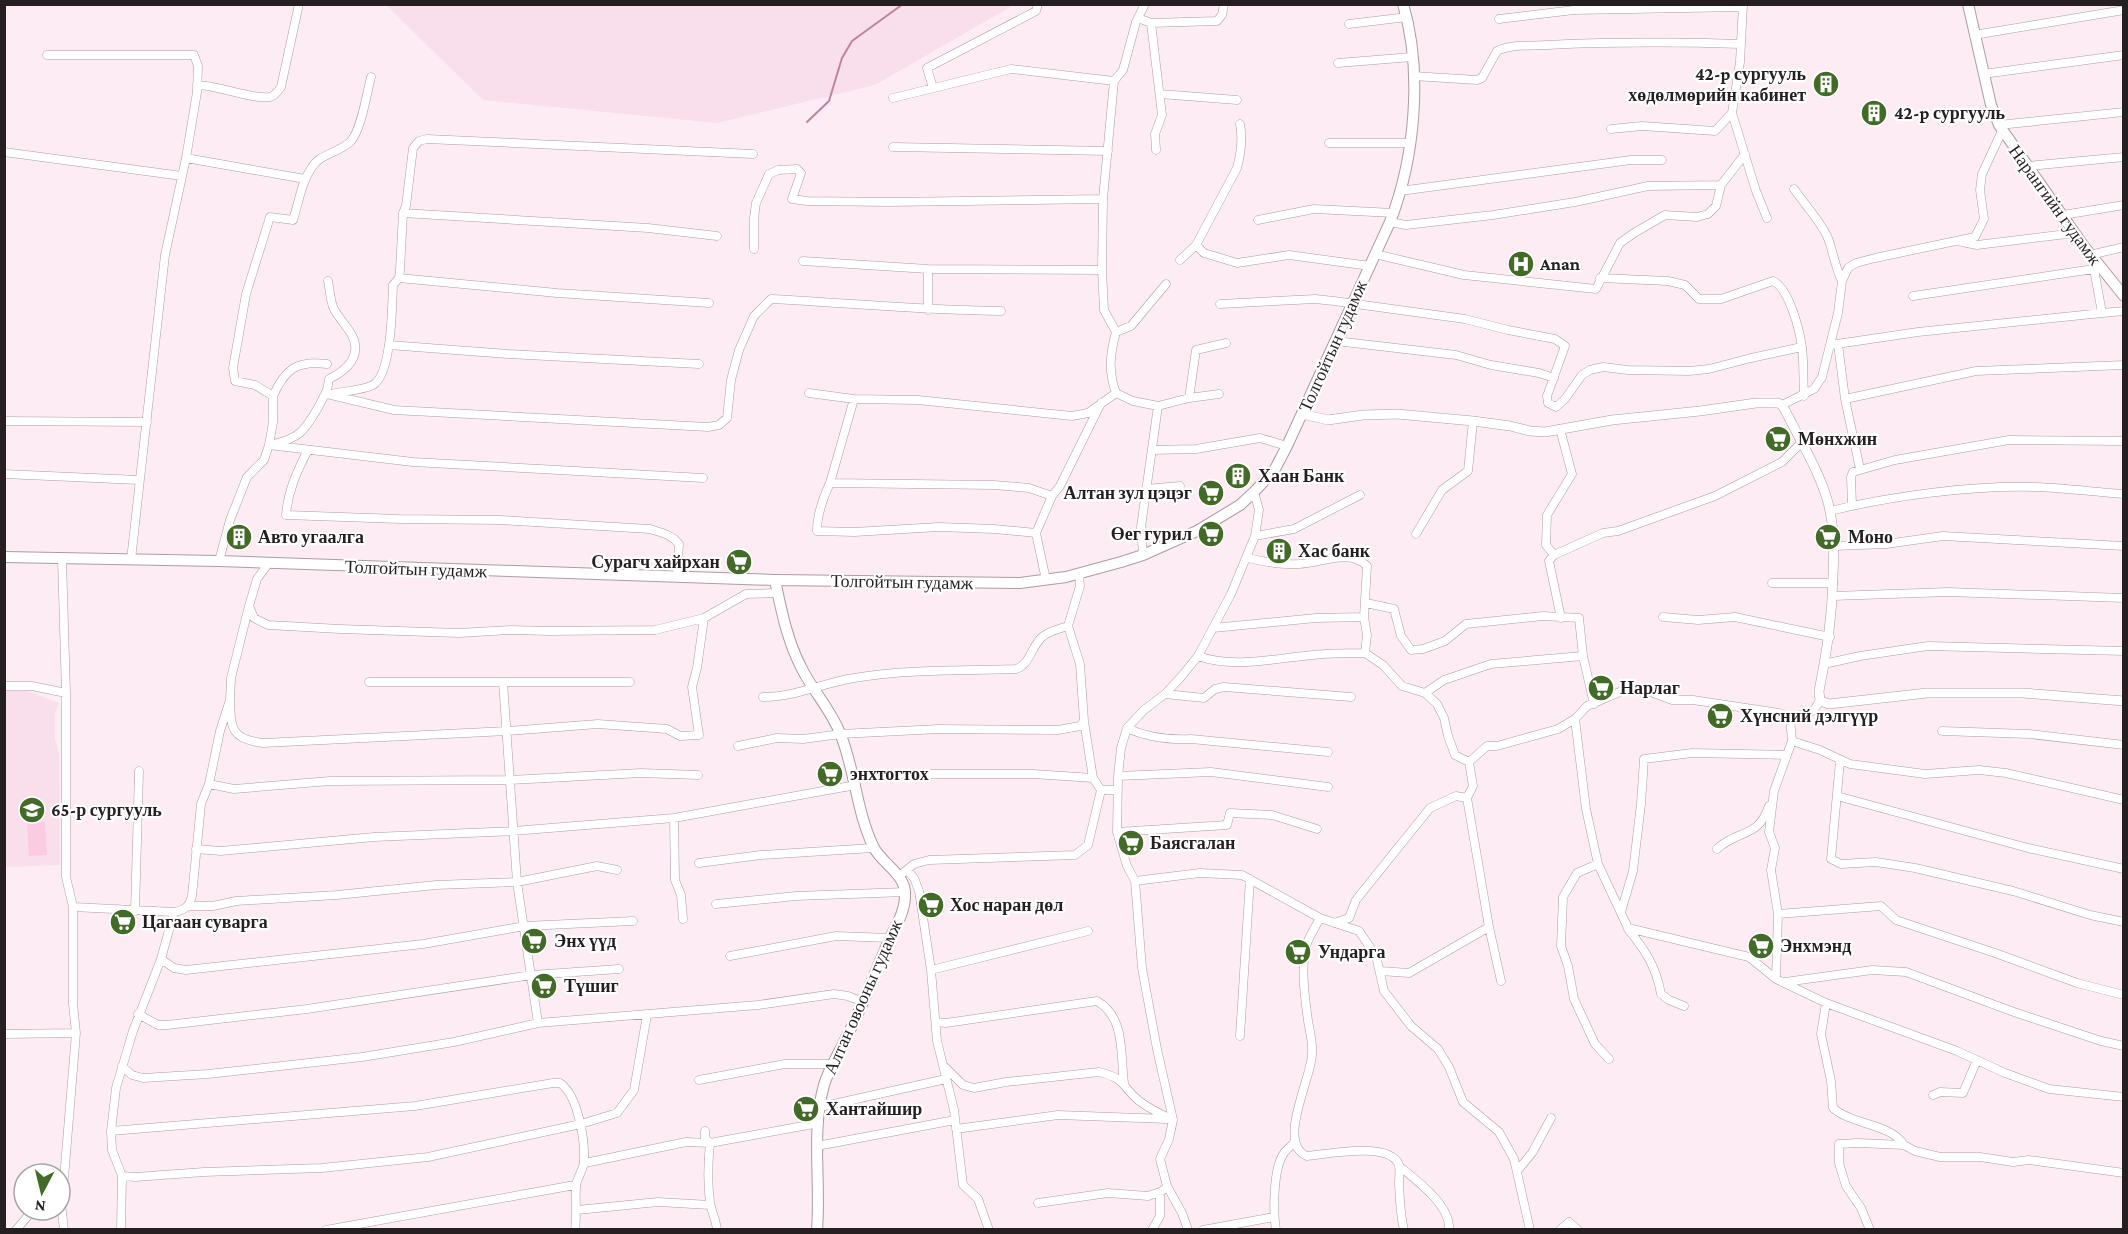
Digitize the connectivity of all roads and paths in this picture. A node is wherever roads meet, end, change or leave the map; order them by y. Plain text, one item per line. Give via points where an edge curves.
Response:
1 (299, 4) edge
2 (1038, 4) edge
3 (1145, 4) edge
4 (1224, 4) edge
5 (1403, 4) edge
6 (1968, 4) edge
7 (1743, 6) edge
8 (2124, 10) edge
9 (1407, 17) junction
10 (1138, 18) junction
11 (1499, 19) dead end
12 (1151, 23) junction
13 (1349, 24) dead end
14 (1974, 35) junction
15 (1741, 44) junction
16 (47, 55) dead end
17 (2124, 55) edge
18 (1412, 57) junction
19 (1338, 63) dead end
20 (1983, 74) junction
21 (371, 76) dead end
22 (1413, 76) junction
23 (1114, 81) junction
24 (197, 85) junction
25 (933, 88) junction
26 (1160, 94) junction
27 (893, 98) dead end
28 (1237, 100) dead end
29 (2124, 112) edge
30 (1732, 113) junction
31 (1240, 124) dead end
32 (2000, 128) junction
33 (1611, 129) dead end
34 (1329, 143) dead end
35 (1410, 143) junction
36 (893, 147) dead end
37 (1156, 150) dead end
38 (1108, 151) junction
39 (4, 152) edge
40 (753, 154) dead end
41 (1745, 154) junction
42 (2124, 157) edge
43 (186, 158) junction
44 (1662, 160) dead end
45 (2028, 166) junction
46 (182, 176) junction
47 (305, 179) junction
48 (1720, 185) junction
49 (1794, 189) dead end
50 (1400, 191) junction
51 (1103, 199) junction
52 (2124, 205) edge
53 (403, 213) junction
54 (2063, 215) junction
55 (1392, 217) junction
56 (1767, 218) dead end
57 (1258, 220) dead end
58 (2075, 233) junction
59 (717, 236) dead end
60 (1961, 241) junction
61 (1196, 245) junction
62 (2124, 247) edge
63 (754, 249) dead end
64 (1376, 254) junction
65 (2090, 255) junction
66 (1180, 260) dead end
67 (803, 261) dead end
68 (1370, 266) junction
69 (928, 269) junction
70 (1102, 270) junction
71 (399, 278) junction
72 (1600, 278) junction
73 (328, 281) dead end
74 (1842, 281) junction
75 (1166, 284) dead end
76 (2123, 294) edge
77 (1913, 296) dead end
78 (709, 303) dead end
79 (1220, 304) dead end
80 (1352, 304) junction
81 (928, 310) junction
82 (1001, 311) dead end
83 (2124, 311) edge
84 (2102, 313) junction
85 (1116, 332) junction
86 (1336, 341) junction
87 (1226, 343) dead end
88 (389, 345) junction
89 (1834, 345) junction
90 (1802, 347) junction
91 (327, 364) dead end
92 (699, 364) dead end
93 (2124, 365) edge
94 (1554, 378) junction
95 (809, 393) dead end
96 (1116, 393) junction
97 (327, 394) junction
98 (1219, 394) dead end
99 (273, 396) junction
100 (1803, 396) junction
101 (1189, 398) junction
102 (854, 399) junction
103 (1845, 399) junction
104 (1102, 403) junction
105 (1782, 405) junction
106 (1158, 406) junction
107 (1302, 414) junction
108 (4, 421) edge
109 (1473, 421) junction
110 (147, 422) junction
111 (1560, 429) junction
112 (2124, 441) edge
113 (1802, 443) junction
114 (269, 445) junction
115 (1287, 446) junction
116 (308, 450) junction
117 (1153, 450) junction
118 (1860, 469) junction
119 (4, 474) edge
120 (703, 478) dead end
121 (139, 480) junction
122 (830, 483) junction
123 (1180, 486) dead end
124 (1146, 489) junction
125 (1254, 492) junction
126 (2124, 494) edge
127 (1360, 495) dead end
128 (1052, 496) junction
129 (1852, 505) junction
130 (1830, 511) junction
131 (1036, 533) junction
132 (1416, 534) dead end
133 (1255, 536) junction
134 (1834, 546) junction
135 (2124, 546) edge
136 (1143, 555) junction
137 (1554, 555) junction
138 (4, 557) edge
139 (1248, 558) junction
140 (62, 559) junction
141 (131, 560) junction
142 (219, 561) junction
143 (268, 564) junction
144 (1079, 574) junction
145 (677, 575) junction
146 (775, 580) junction
147 (1046, 580) junction
148 (1772, 583) dead end
149 (1833, 583) junction
150 (777, 593) junction
151 (1833, 596) junction
152 (2124, 598) edge
153 (1366, 603) junction
154 (249, 606) junction
155 (1364, 617) junction
156 (1663, 617) dead end
157 (704, 618) junction
158 (1561, 618) junction
159 (1068, 626) junction
160 (1214, 628) junction
161 (1830, 637) junction
162 (2124, 651) edge
163 (1365, 652) junction
164 (1198, 656) junction
165 (1583, 656) junction
166 (1824, 664) junction
167 (369, 682) dead end
168 (503, 682) junction
169 (630, 682) dead end
170 (4, 686) edge
171 (813, 686) junction
172 (66, 693) junction
173 (1165, 693) junction
174 (1425, 693) junction
175 (1351, 697) dead end
176 (764, 698) dead end
177 (230, 700) junction
178 (1820, 701) junction
179 (2124, 701) edge
180 (1594, 704) junction
181 (1790, 718) junction
182 (1575, 719) junction
183 (1084, 721) junction
184 (1127, 728) junction
185 (1942, 730) dead end
186 (507, 731) junction
187 (841, 734) junction
188 (1792, 741) junction
189 (2124, 745) edge
190 (738, 746) dead end
191 (1328, 752) dead end
192 (1787, 755) junction
193 (1840, 761) junction
194 (1469, 762) junction
195 (139, 771) dead end
196 (698, 775) dead end
197 (1118, 776) junction
198 (1093, 778) junction
199 (854, 779) junction
200 (510, 780) junction
201 (209, 784) junction
202 (1328, 787) dead end
203 (1101, 790) junction
204 (1117, 790) junction
205 (1774, 791) junction
206 (1837, 796) junction
207 (1467, 798) junction
208 (2124, 800) edge
209 (674, 818) junction
210 (1317, 829) dead end
211 (513, 831) junction
212 (1117, 832) junction
213 (873, 848) junction
214 (196, 849) junction
215 (1717, 849) dead end
216 (699, 863) dead end
217 (1598, 864) junction
218 (2124, 869) edge
219 (617, 870) dead end
220 (903, 874) junction
221 (1250, 879) junction
222 (1135, 880) junction
223 (518, 882) junction
224 (906, 892) junction
225 (716, 904) dead end
226 (189, 906) junction
227 (73, 907) junction
228 (135, 911) junction
229 (174, 912) junction
230 (1621, 912) junction
231 (1778, 914) junction
232 (1320, 918) junction
233 (683, 920) dead end
234 (633, 921) dead end
235 (2124, 922) edge
236 (1334, 923) junction
237 (525, 926) junction
238 (1489, 927) junction
239 (1628, 928) junction
240 (1088, 931) dead end
241 (891, 938) junction
242 (730, 956) dead end
243 (161, 958) junction
244 (620, 969) dead end
245 (931, 970) junction
246 (1380, 971) junction
247 (532, 975) junction
248 (1776, 979) junction
249 (1501, 981) dead end
250 (1785, 982) junction
251 (2124, 995) edge
252 (863, 1002) junction
253 (1826, 1003) junction
254 (1684, 1006) dead end
255 (138, 1014) junction
256 (647, 1015) junction
257 (936, 1022) junction
258 (538, 1023) junction
259 (76, 1033) junction
260 (4, 1034) edge
261 (1240, 1036) dead end
262 (2124, 1046) edge
263 (1609, 1059) dead end
264 (1977, 1060) junction
265 (831, 1064) junction
266 (943, 1065) junction
267 (122, 1066) junction
268 (946, 1079) junction
269 (699, 1080) dead end
270 (1124, 1083) junction
271 (1933, 1095) dead end
272 (2124, 1097) edge
273 (820, 1107) junction
274 (1551, 1118) dead end
275 (955, 1120) junction
276 (1173, 1120) junction
277 (819, 1123) junction
278 (581, 1124) junction
279 (956, 1129) junction
280 (111, 1131) junction
281 (705, 1131) dead end
282 (710, 1143) junction
283 (1294, 1143) junction
284 (1904, 1145) junction
285 (817, 1146) junction
286 (64, 1162) edge
287 (585, 1163) junction
288 (1399, 1166) junction
289 (1517, 1171) junction
290 (2124, 1173) edge
291 (122, 1176) junction
292 (575, 1185) junction
293 (1167, 1186) junction
294 (1160, 1192) junction
295 (1038, 1203) dead end
296 (710, 1205) junction
297 (578, 1210) junction
298 (1274, 1217) junction
299 (719, 1229) edge
300 (121, 1230) edge
301 (326, 1230) edge
302 (576, 1230) edge
303 (818, 1230) edge
304 (989, 1230) edge
305 (1152, 1230) edge
306 (1188, 1230) edge
307 (1203, 1230) edge
308 (1276, 1230) edge
309 (1404, 1230) edge
310 (1449, 1230) edge
311 (1530, 1230) edge
312 (1560, 1230) edge
313 (1578, 1230) edge
314 (1870, 1230) edge

1 - 24 street via 277,93 271,97
2 - 25 street via 1036,11 927,68
3 - 10 street
4 - 12 street via 1217,21
5 - 9 main road, Толгойтын гудамж
6 - 14 main road, Нарангийн гудамж
7 - 11 street via 1574,10
7 - 15 street
8 - 14 street
9 - 13 street
9 - 18 main road, Толгойтын гудамж
10 - 12 street
10 - 23 street via 1123,70
12 - 26 street
14 - 20 main road, Нарангийн гудамж
15 - 22 street via 1512,47 1497,51 1477,80
15 - 30 street
16 - 24 street via 194,55
17 - 20 street
18 - 19 street
18 - 22 main road, Толгойтын гудамж
20 - 32 main road, Нарангийн гудамж
21 - 47 street via 362,116 351,141 318,159
22 - 35 main road, Толгойтын гудамж
23 - 25 street via 1011,69
23 - 38 street
24 - 43 street
25 - 27 street
26 - 28 street
26 - 37 street via 1162,115 1155,134
29 - 32 street
30 - 33 street via 1715,131 1642,126
30 - 41 street
31 - 61 street via 1238,168
32 - 45 main road, Нарангийн гудамж
32 - 60 street via 1982,174 1984,219 1975,237
34 - 35 street
35 - 50 main road, Толгойтын гудамж
36 - 38 street
38 - 51 street
39 - 46 street
40 - 53 street via 427,139 413,148
41 - 48 street
41 - 56 street
42 - 45 street
43 - 46 street
43 - 47 street
44 - 50 street via 1631,160
45 - 54 main road, Нарангийн гудамж
46 - 110 street via 165,255
47 - 99 street via 294,220 270,217 246,294 233,368 235,381 255,385
48 - 55 street via 1648,186 1575,202 1406,225
48 - 72 street via 1716,206 1708,214 1665,215 1620,243
49 - 74 street via 1828,237
50 - 55 main road, Толгойтын гудамж
51 - 63 street via 807,201 792,199 801,173 797,169 778,170 769,174 756,203
51 - 70 street
52 - 54 street
53 - 59 street
53 - 71 street
54 - 58 main road, Нарангийн гудамж
55 - 57 street via 1314,209
55 - 64 main road, Толгойтын гудамж
58 - 60 street via 1977,245
58 - 65 main road, Нарангийн гудамж
60 - 74 street via 1856,263 1848,268
61 - 66 street
61 - 68 street via 1204,253 1237,263 1289,255
62 - 65 street
64 - 68 main road, Толгойтын гудамж
64 - 72 street via 1464,275 1596,289
65 - 76 main road, Нарангийн гудамж
67 - 69 street
68 - 80 main road, Толгойтын гудамж
69 - 70 street
69 - 81 street
70 - 85 street via 1104,310
71 - 78 street
71 - 88 street via 393,285
72 - 90 street via 1668,281 1685,285 1699,299 1720,299 1773,281 1780,284 1790,302
73 - 97 street via 333,308 352,334 355,350 352,363 329,380
74 - 89 street
75 - 85 street via 1131,326
77 - 84 street via 2094,269
79 - 80 street via 1315,299
80 - 86 main road, Толгойтын гудамж
80 - 94 street via 1466,319 1555,339 1565,346
81 - 82 street
81 - 97 street via 771,299 754,316 739,350 727,418 708,427 394,410
83 - 84 street
84 - 89 street
85 - 96 street via 1110,376
86 - 94 street via 1456,355
86 - 107 main road, Толгойтын гудамж
87 - 101 street via 1196,350
88 - 92 street
88 - 97 street via 382,377 375,384
89 - 100 street via 1822,376 1814,389
89 - 103 street
90 - 94 street via 1689,372 1603,367 1590,370 1556,407 1548,404 1547,396
90 - 100 street
91 - 99 street via 309,362 286,373
93 - 103 street via 1976,371
95 - 102 street
96 - 104 street
96 - 106 street
97 - 114 street via 300,434 290,441
98 - 101 street
99 - 114 street
100 - 105 street
101 - 106 street
102 - 104 street via 918,400 1072,416
102 - 122 street
103 - 118 street
104 - 128 street
105 - 111 street via 1756,403
105 - 113 street
106 - 117 street
107 - 109 street via 1328,420 1397,414
107 - 115 main road, Толгойтын гудамж
108 - 110 street
109 - 111 street via 1530,431
109 - 132 street via 1468,471 1442,490
110 - 121 street
111 - 137 street via 1572,474 1547,515 1546,545
112 - 118 street via 2009,440
113 - 130 street
113 - 137 street via 1782,462 1715,496 1603,533
114 - 116 street
114 - 142 street via 264,460 247,477
115 - 117 street via 1260,438 1196,449
115 - 125 main road, Толгойтын гудамж via 1275,469
116 - 120 street via 413,462
116 - 145 street via 295,475 286,515 500,520 650,529 673,537 679,544
117 - 124 street
118 - 129 street via 1852,472
119 - 121 street
121 - 141 street
122 - 128 street via 994,485 1029,488
122 - 131 street via 817,531 939,526
123 - 124 street
124 - 136 street via 1141,527
125 - 133 street via 1259,510
125 - 136 main road, Толгойтын гудамж via 1221,518
126 - 129 street via 2023,487 1953,490
127 - 133 street via 1294,529
128 - 131 street
129 - 130 street
130 - 134 street
131 - 147 street
133 - 139 street
134 - 135 street via 1943,536
134 - 149 street
136 - 144 main road, Толгойтын гудамж
137 - 158 street via 1549,561
138 - 140 main road, Толгойтын гудамж
139 - 153 street via 1300,564 1353,557 1361,560 1367,566
139 - 160 street
140 - 141 main road, Толгойтын гудамж
140 - 172 street
141 - 142 main road, Толгойтын гудамж
142 - 143 main road, Толгойтын гудамж
143 - 145 main road, Толгойтын гудамж
143 - 154 street via 257,579
144 - 147 main road, Толгойтын гудамж
144 - 159 street via 1080,586
145 - 146 main road, Толгойтын гудамж
146 - 147 main road, Толгойтын гудамж via 993,584
146 - 150 main road
148 - 149 street
149 - 151 street
150 - 157 street via 746,594
150 - 171 main road via 794,653
151 - 152 street via 1948,592
151 - 161 street
153 - 155 street
153 - 158 street via 1394,609 1401,636 1411,650 1445,641 1467,624 1543,616
154 - 157 street via 254,618 268,625 459,633 655,630
154 - 177 street via 231,678
155 - 160 street
155 - 163 street
156 - 161 street via 1735,617
157 - 186 street via 692,687 699,735 680,736 667,729 598,724
158 - 165 street via 1579,618
159 - 171 street via 1041,638 1023,667 1017,669 912,672
159 - 183 street via 1080,664
160 - 164 street
161 - 166 street
162 - 166 street via 1928,646
163 - 164 street via 1261,661 1214,662
163 - 174 street via 1402,686
164 - 173 street
165 - 174 street via 1491,664 1444,680
165 - 180 street
166 - 178 street
167 - 168 street
168 - 169 street
168 - 186 street
170 - 172 street via 32,686
171 - 176 street via 794,695
171 - 187 main road
172 - 227 street via 66,877
173 - 175 street via 1204,698 1224,687
173 - 184 street
174 - 194 street via 1444,718 1455,755
177 - 186 street via 231,725 239,736 263,743
177 - 201 street
178 - 179 street via 1829,704 1927,693 2024,693
178 - 181 street via 1813,711
180 - 181 street via 1633,689 1672,700 1751,708
180 - 182 street
181 - 188 street
182 - 194 street via 1558,729 1487,746
182 - 217 street via 1586,809
183 - 187 street via 1080,726 1058,730 939,729
183 - 198 street
184 - 191 street via 1143,736 1171,740
184 - 197 street
185 - 189 street via 2029,734
186 - 200 street
187 - 190 street via 777,738
187 - 199 main road
188 - 192 street
188 - 193 street
192 - 205 street
192 - 230 street via 1692,753 1644,759 1633,871
193 - 206 street
193 - 208 street via 1925,774 1979,770 2006,773
194 - 207 street via 1473,786
195 - 228 street
196 - 200 street via 641,773
197 - 202 street via 1211,772
197 - 204 street
198 - 199 street via 1033,774
198 - 203 street
199 - 209 street
199 - 213 main road via 860,815
200 - 201 street via 330,781 234,789
200 - 211 street
201 - 214 street via 201,804
203 - 204 street
203 - 220 street via 1088,846 1075,855 929,860 914,864
204 - 212 street
205 - 215 street via 1761,824 1726,840
205 - 231 street via 1769,832 1774,848 1771,870
206 - 218 street via 2028,848
206 - 235 street via 1831,859 1841,864 1876,862 1915,868
207 - 236 street via 1456,796 1430,808 1356,900 1349,918
207 - 238 street
209 - 211 street
209 - 233 street via 675,880
210 - 212 street via 1272,815 1230,813 1227,825
211 - 214 street via 374,837 221,851
211 - 223 street
212 - 222 street
213 - 216 street
213 - 220 main road
214 - 226 street
217 - 230 street
217 - 263 street via 1577,873 1563,897 1561,946 1574,999 1595,1044
219 - 223 street via 597,866
220 - 224 main road
220 - 245 street via 914,878 919,891
221 - 222 street via 1242,875 1200,873
221 - 232 street
221 - 261 street
222 - 276 street via 1142,968
223 - 226 street
223 - 237 street
224 - 225 street
224 - 241 main road, Алтан овооны гудамж
226 - 229 street
227 - 228 street
227 - 259 street
228 - 229 street
229 - 243 street
230 - 239 street
231 - 248 street
231 - 251 street via 1881,906 1896,920 2077,983
232 - 236 street
232 - 283 street via 1307,944 1304,984 1312,1054 1298,1104
234 - 237 street
236 - 246 street via 1359,931 1376,956
237 - 243 street via 423,944 186,970 174,968
237 - 247 street
238 - 246 street via 1409,973
238 - 249 street
239 - 248 street via 1749,957
239 - 254 street via 1646,952 1661,994
240 - 245 street
241 - 242 street via 836,936
241 - 252 main road, Алтан овооны гудамж
243 - 255 street
244 - 247 street
245 - 257 street
246 - 289 street via 1384,991 1411,1026 1438,1049 1463,1102 1498,1132 1515,1159
247 - 255 street via 307,1009 166,1025
247 - 258 street
248 - 250 street
250 - 253 street
250 - 262 street via 1872,970 1906,972 2014,1012
252 - 256 street via 834,994
252 - 265 main road, Алтан овооны гудамж
253 - 264 street
253 - 284 street via 1821,1034 1833,1108 1851,1119 1889,1130
255 - 267 street
256 - 258 street
256 - 278 street via 634,1090 617,1113
257 - 266 street
257 - 270 street via 1097,1001 1116,1020
258 - 267 street via 362,1057 208,1074 143,1078
259 - 260 street
259 - 286 street
264 - 271 street via 1963,1093
264 - 272 street via 2049,1089
265 - 269 street via 785,1064
265 - 273 main road, Алтан овооны гудамж
266 - 268 street
266 - 270 street via 963,1085 974,1088 1100,1072
267 - 280 street
268 - 273 street
268 - 275 street
270 - 276 street via 1136,1099
273 - 277 main road, Алтан овооны гудамж
274 - 289 street
275 - 279 street
275 - 285 street
276 - 279 street via 1058,1115
276 - 293 street via 1160,1159
277 - 282 street
277 - 285 main road, Алтан овооны гудамж
278 - 280 street via 571,1094 560,1083 553,1083 415,1106
278 - 287 street
278 - 291 street via 428,1157 322,1168
279 - 304 street via 963,1185 978,1199
280 - 291 street via 112,1150
281 - 282 street
282 - 287 street via 686,1142
282 - 296 street
283 - 288 street via 1307,1156 1383,1151 1394,1157
283 - 298 street via 1283,1154 1278,1168
284 - 290 street via 1946,1158 2029,1160
284 - 314 street via 1839,1144 1839,1163 1846,1186
285 - 303 main road, Алтан овооны гудамж
287 - 292 street
288 - 309 street
288 - 310 street via 1436,1199 1450,1221
289 - 311 street
291 - 300 street
292 - 297 street
292 - 301 street
293 - 294 street
293 - 306 street
294 - 295 street via 1148,1196 1108,1193
294 - 305 street via 1160,1216
296 - 297 street via 658,1202
296 - 299 street
297 - 302 street
298 - 307 street
298 - 308 street
312 - 313 street via 1569,1222

